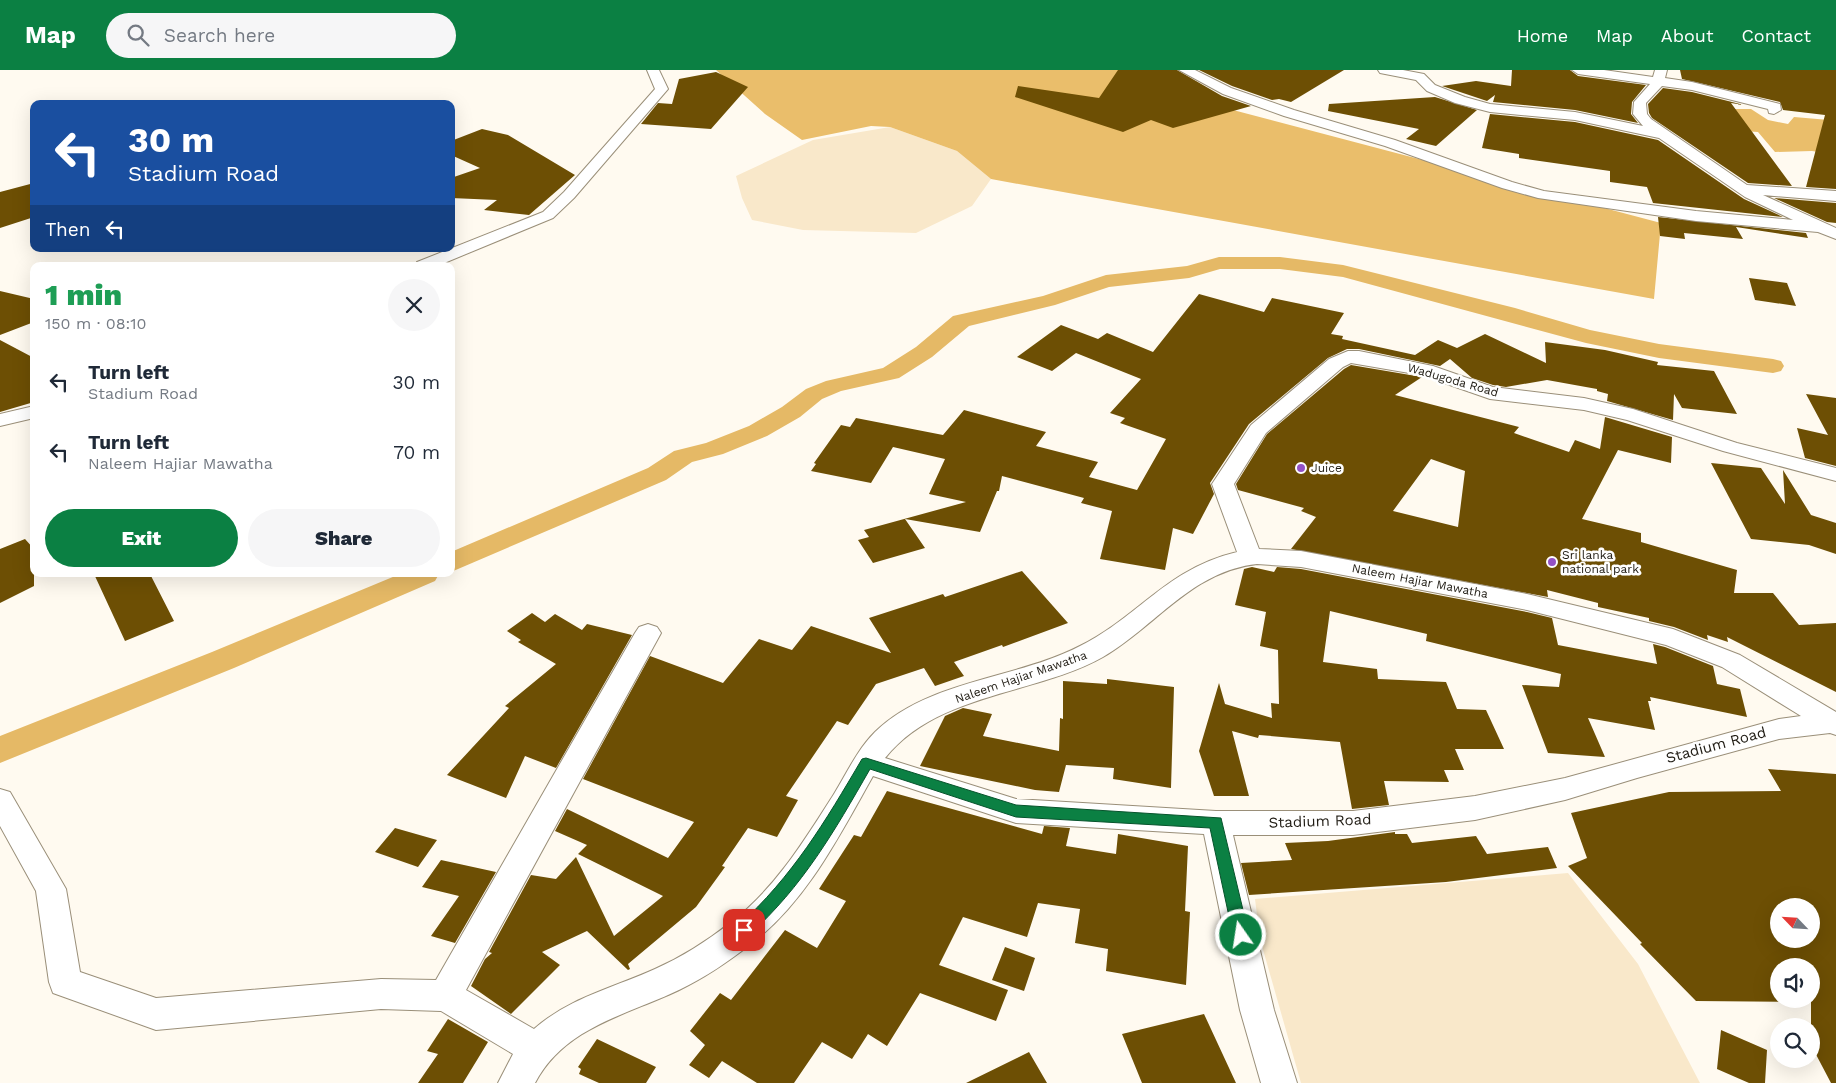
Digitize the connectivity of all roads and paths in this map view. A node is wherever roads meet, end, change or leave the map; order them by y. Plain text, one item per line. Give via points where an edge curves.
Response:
1 (653, 70) edge
2 (1185, 70) edge
3 (1384, 70) edge
4 (1578, 70) edge
5 (1659, 76) edge
6 (1774, 110) dead end
7 (1662, 134) junction
8 (1742, 188) junction
9 (1836, 196) edge
10 (1820, 227) junction
11 (1836, 234) edge
12 (433, 262) edge
13 (30, 413) edge
14 (0, 420) edge
15 (1836, 475) edge
16 (1250, 556) junction
17 (648, 633) dead end
18 (1833, 724) edge
19 (866, 763) junction
20 (0, 800) edge
21 (1216, 822) junction
22 (445, 996) junction
23 (537, 1049) junction
24 (516, 1083) edge
25 (1278, 1083) edge

1 - 12 street via 662,89 548,215
2 - 10 street via 1227,91 1280,110 1543,195 1696,216
3 - 7 street via 1420,77 1431,88 1490,108 1575,116
4 - 5 street
5 - 6 street via 1775,107
5 - 7 street via 1640,102 1640,114
7 - 8 street
8 - 9 street
8 - 10 street
10 - 11 street
13 - 14 street
15 - 16 street, Wadugoda Road via 1730,447 1633,415 1584,404 1490,393 1426,370 1348,357 1336,363 1258,429 1223,484
16 - 18 street, Naleem Hajiar Mawatha via 1279,555 1449,586 1672,638 1731,661
16 - 19 street, Naleem Hajiar Mawatha via 1192,577 1171,590 1113,639 1090,653 922,714 891,733
17 - 22 street
18 - 21 street, Stadium Road via 1779,728 1565,789 1474,808 1353,823
19 - 21 street, Stadium Road via 1016,811
19 - 23 street, Naleem Hajiar Mawatha via 840,810 796,876 744,930 698,964 574,1018 551,1033
20 - 22 street via 51,889 65,982 156,1014 381,994
21 - 25 street via 1258,1010
22 - 23 street
23 - 24 street, Naleem Hajiar Mawatha

